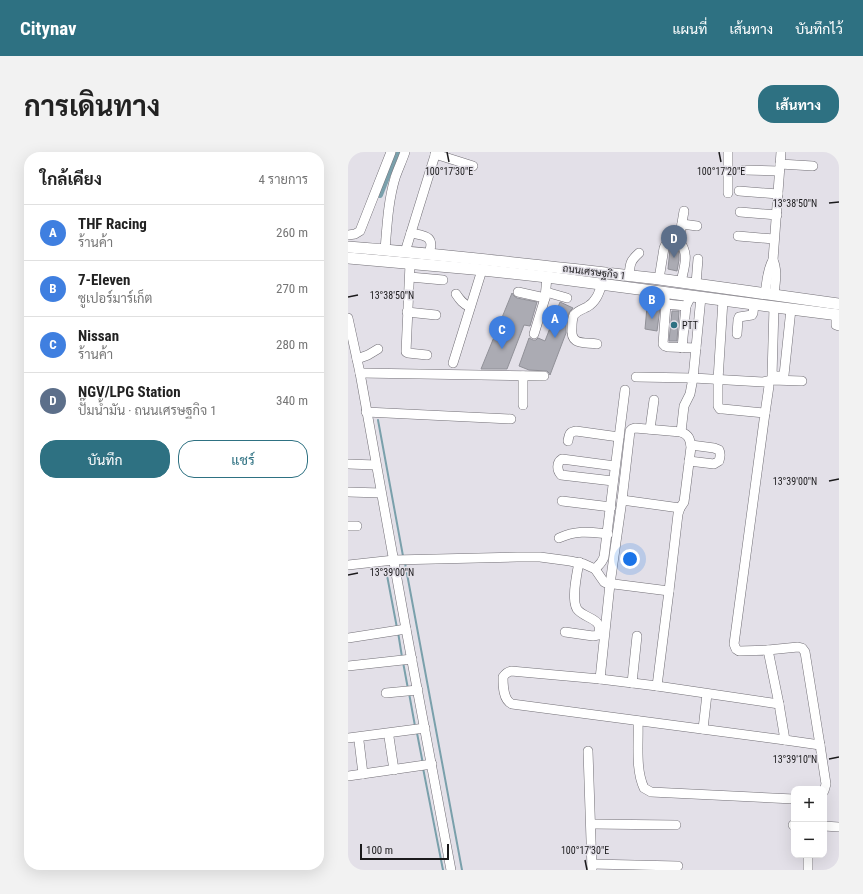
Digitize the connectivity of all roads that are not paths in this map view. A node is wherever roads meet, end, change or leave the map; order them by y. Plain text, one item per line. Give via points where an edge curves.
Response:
1 (391, 152) edge
2 (405, 152) edge
3 (728, 152) edge
4 (781, 152) edge
5 (436, 153) edge
6 (474, 166) dead end
7 (813, 166) dead end
8 (780, 167) junction
9 (744, 170) dead end
10 (739, 192) dead end
11 (728, 194) dead end
12 (778, 194) junction
13 (684, 211) dead end
14 (740, 212) dead end
15 (777, 215) junction
16 (682, 224) junction
17 (697, 226) dead end
18 (411, 233) junction
19 (348, 235) edge
20 (738, 236) dead end
21 (774, 239) junction
22 (679, 241) junction
23 (348, 247) edge
24 (385, 250) junction
25 (405, 252) junction
26 (639, 253) dead end
27 (429, 254) junction
28 (348, 258) edge
29 (698, 259) dead end
30 (410, 264) junction
31 (476, 266) junction
32 (629, 276) junction
33 (410, 277) junction
34 (547, 277) junction
35 (443, 280) dead end
36 (659, 280) junction
37 (682, 282) junction
38 (602, 284) junction
39 (696, 284) junction
40 (518, 292) dead end
41 (664, 292) junction
42 (456, 294) dead end
43 (546, 295) junction
44 (770, 295) junction
45 (696, 296) junction
46 (567, 298) dead end
47 (723, 300) junction
48 (666, 304) junction
49 (754, 304) junction
50 (686, 306) junction
51 (470, 307) junction
52 (774, 307) junction
53 (791, 309) junction
54 (838, 311) edge
55 (407, 312) junction
56 (436, 315) dead end
57 (348, 318) edge
58 (839, 326) edge
59 (534, 334) dead end
60 (736, 334) dead end
61 (597, 344) dead end
62 (682, 348) junction
63 (696, 348) junction
64 (378, 349) dead end
65 (427, 355) dead end
66 (357, 359) junction
67 (453, 363) dead end
68 (360, 373) junction
69 (523, 376) junction
70 (544, 376) dead end
71 (636, 377) dead end
72 (693, 378) junction
73 (718, 380) junction
74 (771, 381) junction
75 (802, 381) dead end
76 (625, 390) dead end
77 (654, 400) dead end
78 (524, 405) dead end
79 (366, 412) junction
80 (765, 413) junction
81 (511, 419) dead end
82 (650, 429) junction
83 (681, 432) junction
84 (619, 436) junction
85 (568, 441) dead end
86 (691, 445) junction
87 (689, 461) junction
88 (348, 464) edge
89 (376, 465) junction
90 (616, 466) junction
91 (613, 481) junction
92 (348, 492) edge
93 (381, 492) junction
94 (622, 500) junction
95 (562, 501) dead end
96 (611, 507) junction
97 (680, 508) junction
98 (608, 534) junction
99 (559, 538) dead end
100 (394, 560) junction
101 (579, 562) junction
102 (348, 565) edge
103 (595, 569) junction
104 (610, 584) junction
105 (669, 590) junction
106 (406, 629) junction
107 (565, 632) dead end
108 (637, 636) dead end
109 (348, 638) edge
110 (768, 650) junction
111 (412, 659) junction
112 (348, 666) edge
113 (600, 679) junction
114 (632, 683) junction
115 (657, 686) junction
116 (418, 690) junction
117 (386, 693) dead end
118 (707, 694) junction
119 (779, 704) junction
120 (638, 721) junction
121 (425, 728) junction
122 (703, 729) junction
123 (389, 737) dead end
124 (348, 738) edge
125 (785, 740) junction
126 (359, 741) dead end
127 (820, 745) junction
128 (588, 751) dead end
129 (432, 764) junction
130 (394, 770) junction
131 (363, 774) junction
132 (348, 776) edge
133 (825, 786) edge
134 (791, 799) edge
135 (591, 824) junction
136 (676, 825) dead end
137 (827, 826) edge
138 (839, 827) edge
139 (808, 858) edge
140 (678, 866) dead end
141 (592, 867) edge
142 (451, 870) edge
143 (808, 870) edge

1 - 19 street via 360,230
2 - 24 street via 395,177
3 - 11 street
4 - 8 street
5 - 6 street
5 - 18 street
7 - 8 street
8 - 9 street
8 - 12 street
10 - 12 street
12 - 15 street
13 - 16 street
14 - 15 street
15 - 21 street
16 - 17 street
16 - 22 street
18 - 25 street
18 - 27 street via 429,238 432,247
20 - 21 street
21 - 44 street via 773,260 768,270
22 - 36 street via 665,244
22 - 37 street via 684,246 686,256
23 - 24 main road, ถนนเศรษฐกิจ 1
24 - 25 main road, ถนนเศรษฐกิจ 1
25 - 27 main road, ถนนเศรษฐกิจ 1
26 - 32 street via 631,261
27 - 31 main road, ถนนเศรษฐกิจ 1
28 - 30 main road, ถนนเศรษฐกิจ 1
29 - 39 street
30 - 31 main road, ถนนเศรษฐกิจ 1
30 - 33 street
31 - 32 main road, ถนนเศรษฐกิจ 1
31 - 34 main road, ถนนเศรษฐกิจ 1
31 - 51 street
32 - 36 main road, ถนนเศรษฐกิจ 1
33 - 35 street
33 - 55 street
34 - 38 main road, ถนนเศรษฐกิจ 1
34 - 43 street
36 - 37 main road, ถนนเศรษฐกิจ 1
37 - 39 main road, ถนนเศรษฐกิจ 1
38 - 41 main road, ถนนเศรษฐกิจ 1
38 - 61 street via 590,305 574,315 572,326 574,340
39 - 44 main road, ถนนเศรษฐกิจ 1
40 - 43 street
41 - 45 main road, ถนนเศรษฐกิจ 1
41 - 48 street
42 - 51 street via 461,302
43 - 46 street
43 - 59 street
44 - 54 main road, ถนนเศรษฐกิจ 1
45 - 47 main road, ถนนเศรษฐกิจ 1
45 - 50 street
45 - 63 street
47 - 49 main road, ถนนเศรษฐกิจ 1
47 - 73 street
48 - 50 street
48 - 62 street via 663,344
49 - 52 main road, ถนนเศรษฐกิจ 1
49 - 60 street via 753,314 740,317 738,320
50 - 62 street
51 - 67 street
52 - 53 main road, ถนนเศรษฐกิจ 1
52 - 74 street
53 - 54 main road, ถนนเศรษฐกิจ 1
53 - 74 street via 784,375
54 - 58 street via 836,325
55 - 56 street
55 - 65 street via 406,352
57 - 66 street
62 - 63 street
63 - 72 street
64 - 66 street
66 - 68 street
68 - 69 street
68 - 79 street
69 - 70 street
69 - 78 street
71 - 72 street
72 - 73 street
72 - 83 street via 690,394 684,406
73 - 74 street
73 - 80 street via 720,408
74 - 75 street
74 - 80 street
76 - 84 street
77 - 82 street
79 - 81 street
79 - 89 street
80 - 110 street via 734,644 740,651
82 - 83 street
82 - 94 street via 635,428 630,431
83 - 86 street via 690,438
84 - 85 street via 576,431 569,434
84 - 90 street
86 - 87 street
86 - 87 street via 719,450 720,459 714,464
87 - 97 street via 684,502
88 - 89 street
89 - 93 street
90 - 91 street
90 - 91 street via 562,459 558,463 558,472 561,475
91 - 96 street
92 - 93 street
93 - 100 street
94 - 97 street
94 - 104 street
95 - 96 street
96 - 98 street
97 - 105 street
98 - 99 street via 576,532
98 - 103 street via 603,561
100 - 101 street via 526,557
100 - 102 street
100 - 106 street
101 - 103 street
101 - 107 street via 574,601 580,613 598,623 600,632 593,636
103 - 104 street via 604,582
104 - 105 street
104 - 113 street
105 - 115 street
106 - 109 street
106 - 111 street
108 - 114 street
110 - 119 street
110 - 127 street via 798,647 805,652
111 - 112 street
111 - 116 street
113 - 114 street
113 - 120 street via 508,672 503,680 506,699 512,704
114 - 115 street
115 - 118 street
116 - 117 street
116 - 121 street
118 - 119 street
118 - 122 street
119 - 125 street
120 - 122 street
120 - 134 street via 640,775 644,788 651,792
121 - 124 street
121 - 129 street
122 - 125 street
123 - 130 street
125 - 127 street
126 - 131 street
127 - 133 street
128 - 135 street
129 - 130 street
129 - 142 street
130 - 131 street
131 - 132 street
135 - 136 street
135 - 141 street
137 - 138 street
139 - 143 street
140 - 141 street

